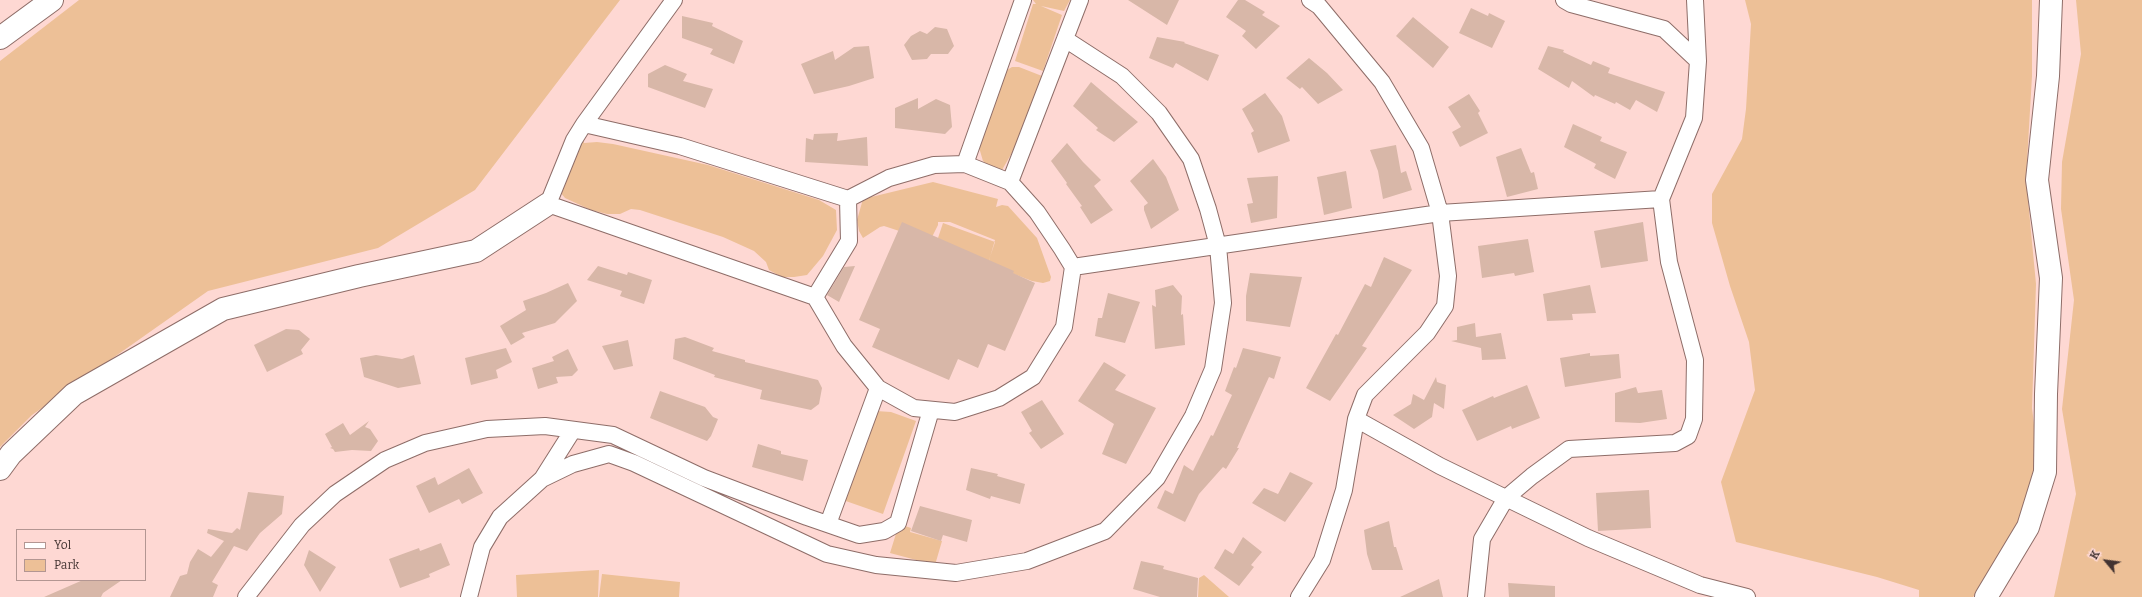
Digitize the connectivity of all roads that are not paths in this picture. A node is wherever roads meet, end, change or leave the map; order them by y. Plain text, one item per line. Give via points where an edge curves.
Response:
1 (52, 0) edge
2 (674, 0) edge
3 (1023, 0) edge
4 (1080, 0) edge
5 (1310, 0) edge
6 (1564, 0) edge
7 (1695, 0) edge
8 (2051, 0) edge
9 (0, 38) edge
10 (1065, 39) junction
11 (1698, 62) junction
12 (584, 124) junction
13 (965, 164) junction
14 (1010, 182) junction
15 (848, 199) junction
16 (1661, 199) junction
17 (548, 204) junction
18 (1440, 213) junction
19 (1218, 246) junction
20 (1073, 267) junction
21 (815, 297) junction
22 (878, 388) junction
23 (931, 410) junction
24 (1356, 419) junction
25 (573, 430) junction
26 (0, 469) edge
27 (542, 479) junction
28 (1506, 498) junction
29 (828, 524) junction
30 (246, 597) edge
31 (468, 597) edge
32 (1299, 597) edge
33 (1476, 597) edge
34 (1747, 597) edge
35 (1986, 597) edge

1 - 9 street
2 - 12 street
3 - 13 street
4 - 10 street
5 - 18 street via 1320,6 1382,82 1421,148
6 - 11 street via 1664,29
7 - 11 street
8 - 35 street via 2048,76 2037,180 2051,278 2045,472 2028,527
10 - 14 street
10 - 19 street via 1122,76 1159,113 1191,159
11 - 16 street via 1694,118
12 - 15 street via 680,146
12 - 17 street via 574,140
13 - 14 street
13 - 15 street via 934,165 889,178
14 - 20 street via 1037,212
15 - 21 street via 849,241
16 - 18 street
16 - 28 street via 1669,262 1695,360 1694,419 1688,436 1675,443 1569,449
17 - 21 street
17 - 26 street via 476,251 223,309 74,394 11,454
18 - 19 street
18 - 24 street via 1448,276 1445,306 1427,333 1364,395
19 - 20 street
19 - 27 street via 1223,303 1213,369 1193,416 1157,478 1105,531 1027,561 956,573 876,565 827,554 634,463 608,454 573,464
20 - 23 street via 1064,327 1033,377 999,398 955,412
21 - 22 street via 844,346
22 - 23 street via 914,408
22 - 29 street
23 - 29 street via 898,523 884,531 859,535
24 - 28 street via 1440,466
24 - 32 street via 1344,490 1322,560
25 - 27 street
25 - 29 street via 613,435 704,478
25 - 30 street via 545,426 487,429 425,443 385,460 335,494 302,525
27 - 31 street via 500,517 482,547
28 - 33 street via 1482,540
28 - 34 street via 1588,538 1693,582

